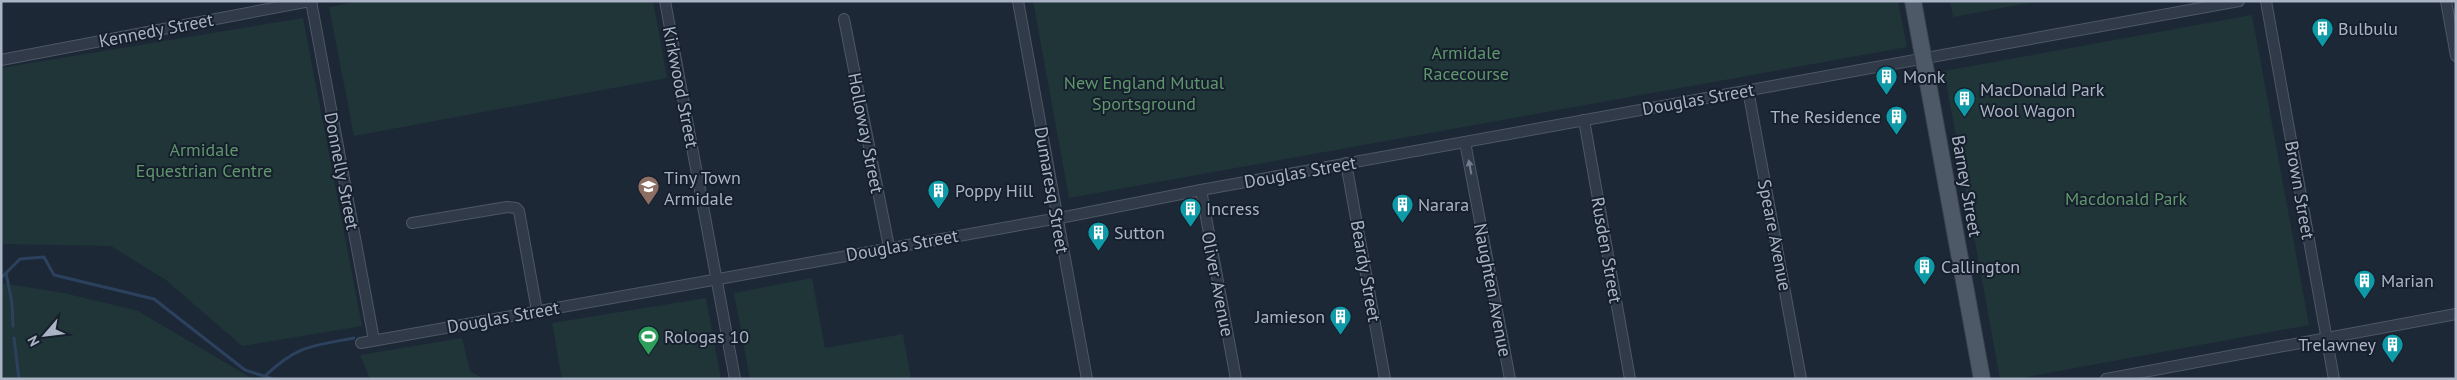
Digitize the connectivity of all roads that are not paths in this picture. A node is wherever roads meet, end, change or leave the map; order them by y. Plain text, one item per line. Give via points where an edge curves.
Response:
1 (310, 1) edge
2 (665, 1) edge
3 (1018, 1) edge
4 (1913, 1) edge
5 (2239, 1) edge
6 (2266, 1) edge
7 (2446, 1) edge
8 (844, 19) dead end
9 (2456, 56) edge
10 (1924, 58) junction
11 (1, 60) edge
12 (1748, 90) junction
13 (1584, 120) junction
14 (1465, 142) junction
15 (1346, 163) junction
16 (1201, 190) junction
17 (1057, 218) junction
18 (412, 223) dead end
19 (889, 247) junction
20 (717, 279) junction
21 (537, 310) junction
22 (2456, 314) edge
23 (2327, 338) junction
24 (374, 340) junction
25 (361, 343) dead end
26 (735, 379) edge
27 (1087, 379) edge
28 (1236, 379) edge
29 (1385, 379) edge
30 (1510, 379) edge
31 (1630, 379) edge
32 (1801, 379) edge
33 (1982, 379) edge
34 (2106, 379) edge
35 (2334, 379) edge

1 - 11 street, Kennedy Street
1 - 24 street, Donnelly Street
2 - 20 street, Kirkwood Street
3 - 17 street, Dumaresq Street
4 - 10 main road, Barney Street
5 - 10 street, Douglas Street
6 - 23 street, Brown Street
7 - 9 street
8 - 19 street, Holloway Street
10 - 12 street, Douglas Street
10 - 33 main road, Barney Street
12 - 13 street, Douglas Street
12 - 32 street, Speare Avenue
13 - 14 street, Douglas Street
13 - 31 street, Rusden Street
14 - 15 street, Douglas Street
30 -> 14 street, Naughten Avenue
15 - 16 street, Douglas Street
15 - 29 street, Beardy Street
16 - 17 street, Douglas Street
16 - 28 street, Oliver Avenue
17 - 19 street, Douglas Street
17 - 27 street, Dumaresq Street
18 - 21 street via 516,208
19 - 20 street, Douglas Street
20 - 21 street, Douglas Street
20 - 26 street, Kirkwood Street
21 - 24 street, Douglas Street
22 - 23 street
23 - 34 street
23 - 35 street, Brown Street
24 - 25 street, Douglas Street

